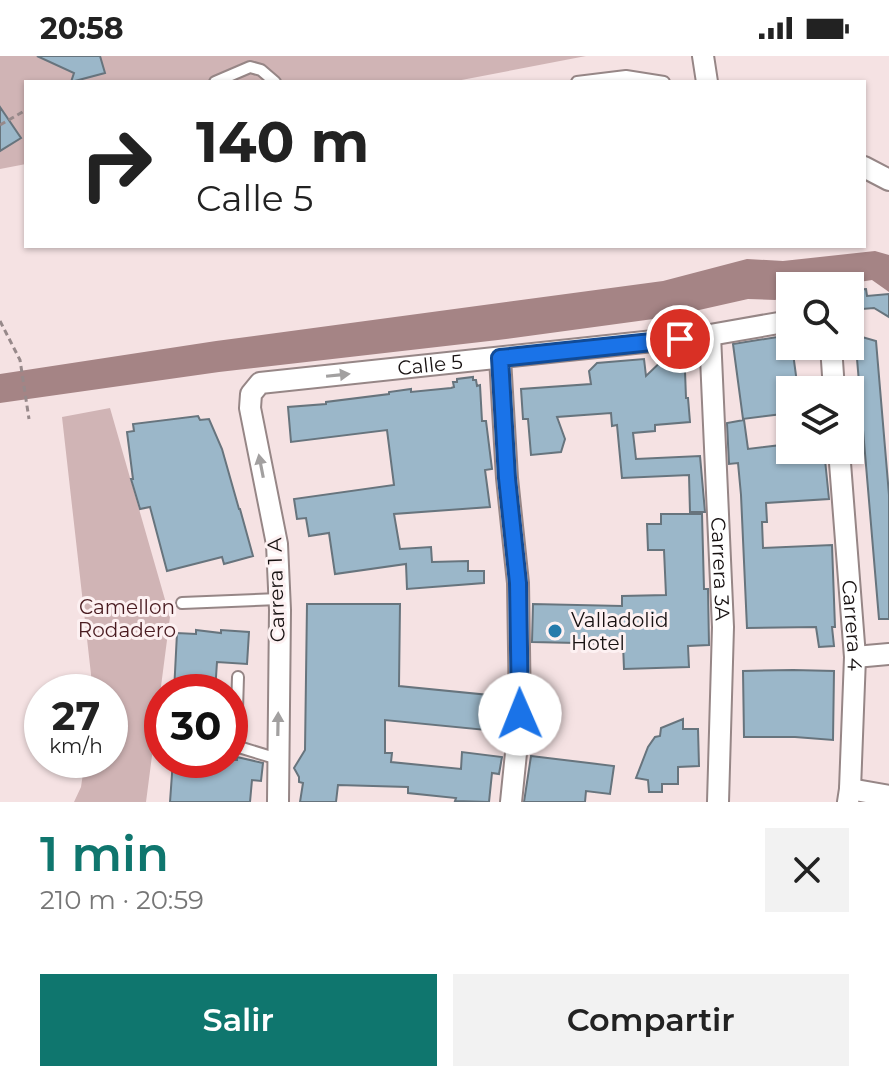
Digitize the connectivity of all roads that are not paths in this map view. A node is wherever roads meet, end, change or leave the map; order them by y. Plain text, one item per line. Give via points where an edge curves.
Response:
1 (703, 56) edge
2 (220, 80) edge
3 (273, 80) edge
4 (593, 80) edge
5 (651, 80) edge
6 (707, 80) edge
7 (866, 168) edge
8 (889, 180) edge
9 (776, 323) edge
10 (710, 335) junction
11 (500, 358) junction
12 (260, 383) joint
13 (840, 464) edge
14 (279, 599) junction
15 (182, 603) dead end
16 (889, 654) edge
17 (855, 657) junction
18 (248, 750) edge
19 (278, 759) junction
20 (849, 796) edge
21 (889, 796) edge
22 (278, 802) edge
23 (511, 802) edge
24 (718, 802) edge

1 - 6 street
2 - 3 lane via 250,67
4 - 5 lane
7 - 8 street
9 - 10 street, Calle 5
10 - 11 street, Calle 5
10 - 24 street, Carrera 3A via 723,627
12 -> 11 street, Calle 5
11 - 23 street via 518,583 520,714
14 -> 12 street, Carrera 1 A via 277,544 250,408 251,394
13 - 17 street, Carrera 4
14 - 15 lane
19 -> 14 street, Carrera 1 A
16 - 17 street
17 - 20 street, Carrera 4
18 - 19 lane
19 - 22 street, Carrera 1 A
20 - 21 street

